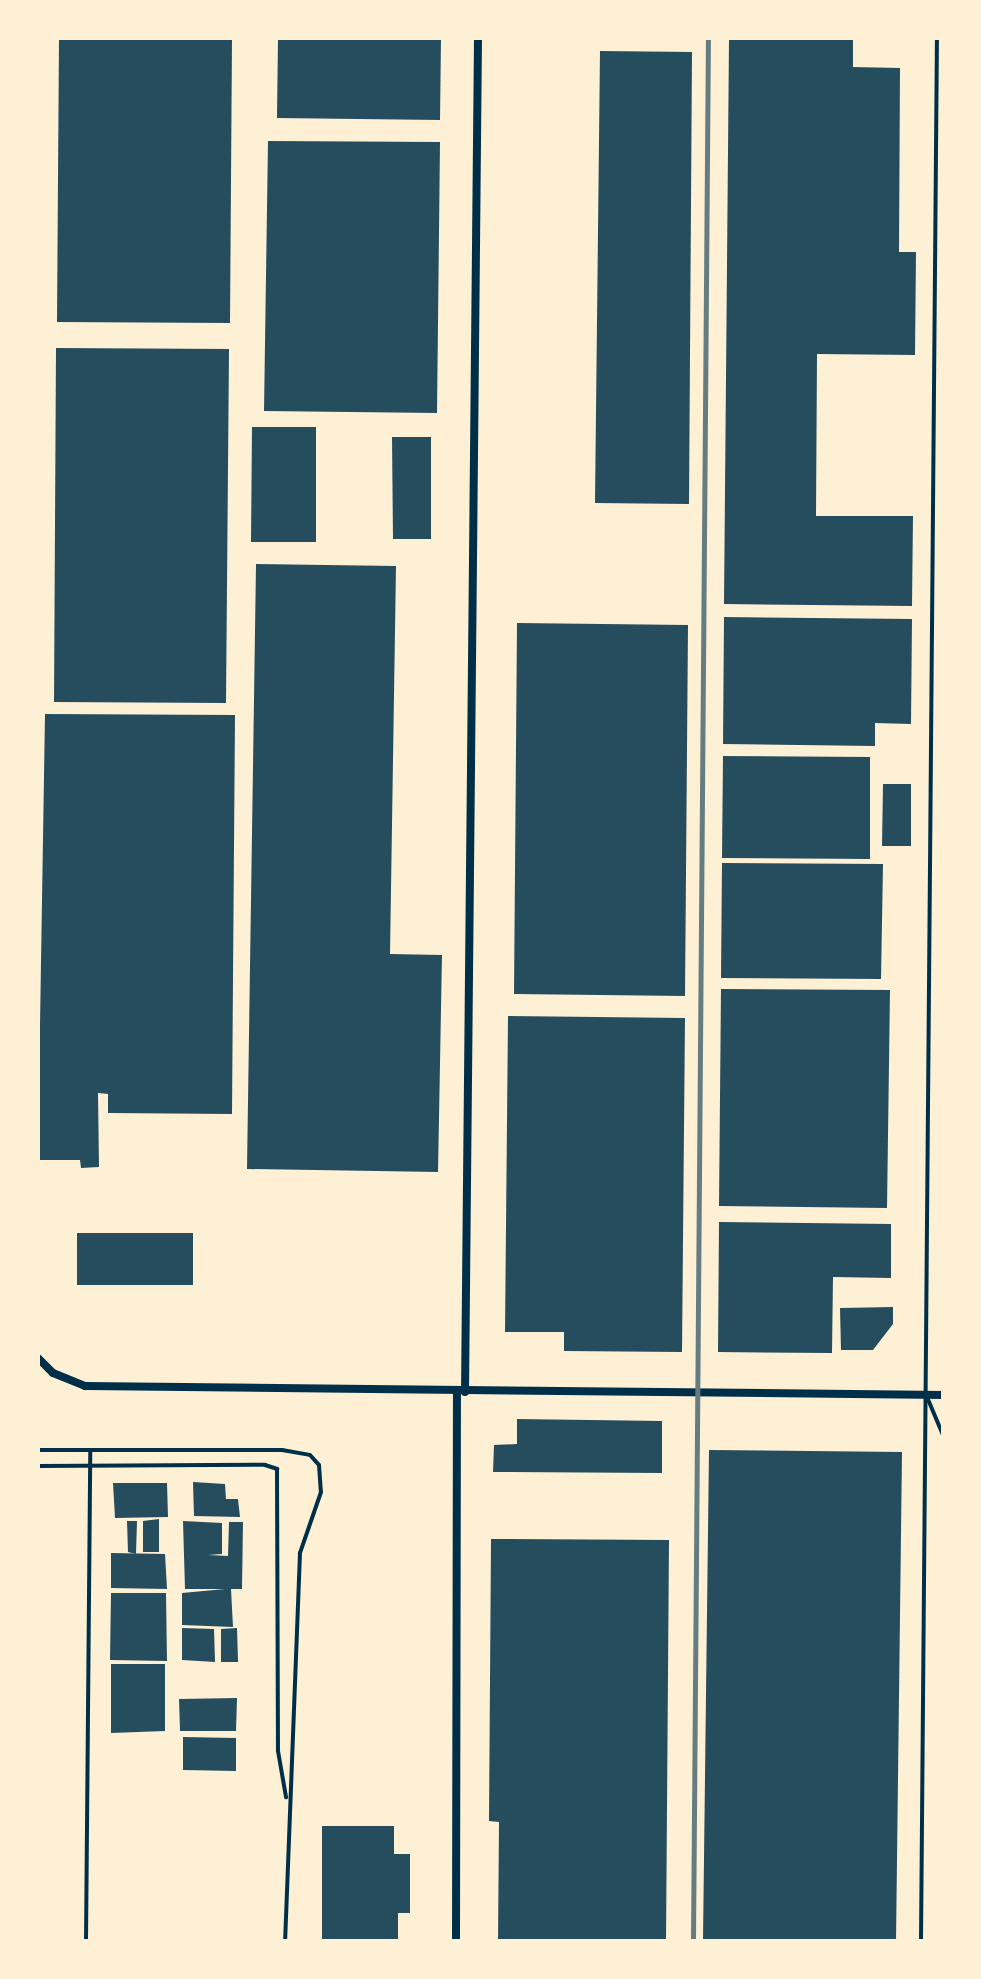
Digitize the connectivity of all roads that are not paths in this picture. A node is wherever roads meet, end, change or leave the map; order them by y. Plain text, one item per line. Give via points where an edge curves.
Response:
1 (478, 38) edge
2 (937, 38) edge
3 (38, 1358) edge
4 (461, 1392) junction
5 (926, 1395) junction
6 (943, 1395) edge
7 (943, 1435) edge
8 (38, 1450) edge
9 (90, 1450) junction
10 (38, 1466) edge
11 (90, 1466) junction
12 (287, 1799) junction
13 (86, 1941) edge
14 (285, 1941) edge
15 (456, 1941) edge
16 (921, 1941) edge

1 - 4 street
2 - 5 lane
3 - 4 street via 53,1373 85,1386
4 - 5 street
4 - 15 street
5 - 6 street
5 - 7 lane
5 - 16 lane
8 - 9 lane
9 - 11 lane
9 - 12 lane via 282,1450 310,1455 319,1465 321,1492 300,1553 296,1752
10 - 11 lane
11 - 12 lane via 277,1469 278,1751
11 - 13 lane
12 - 14 lane

